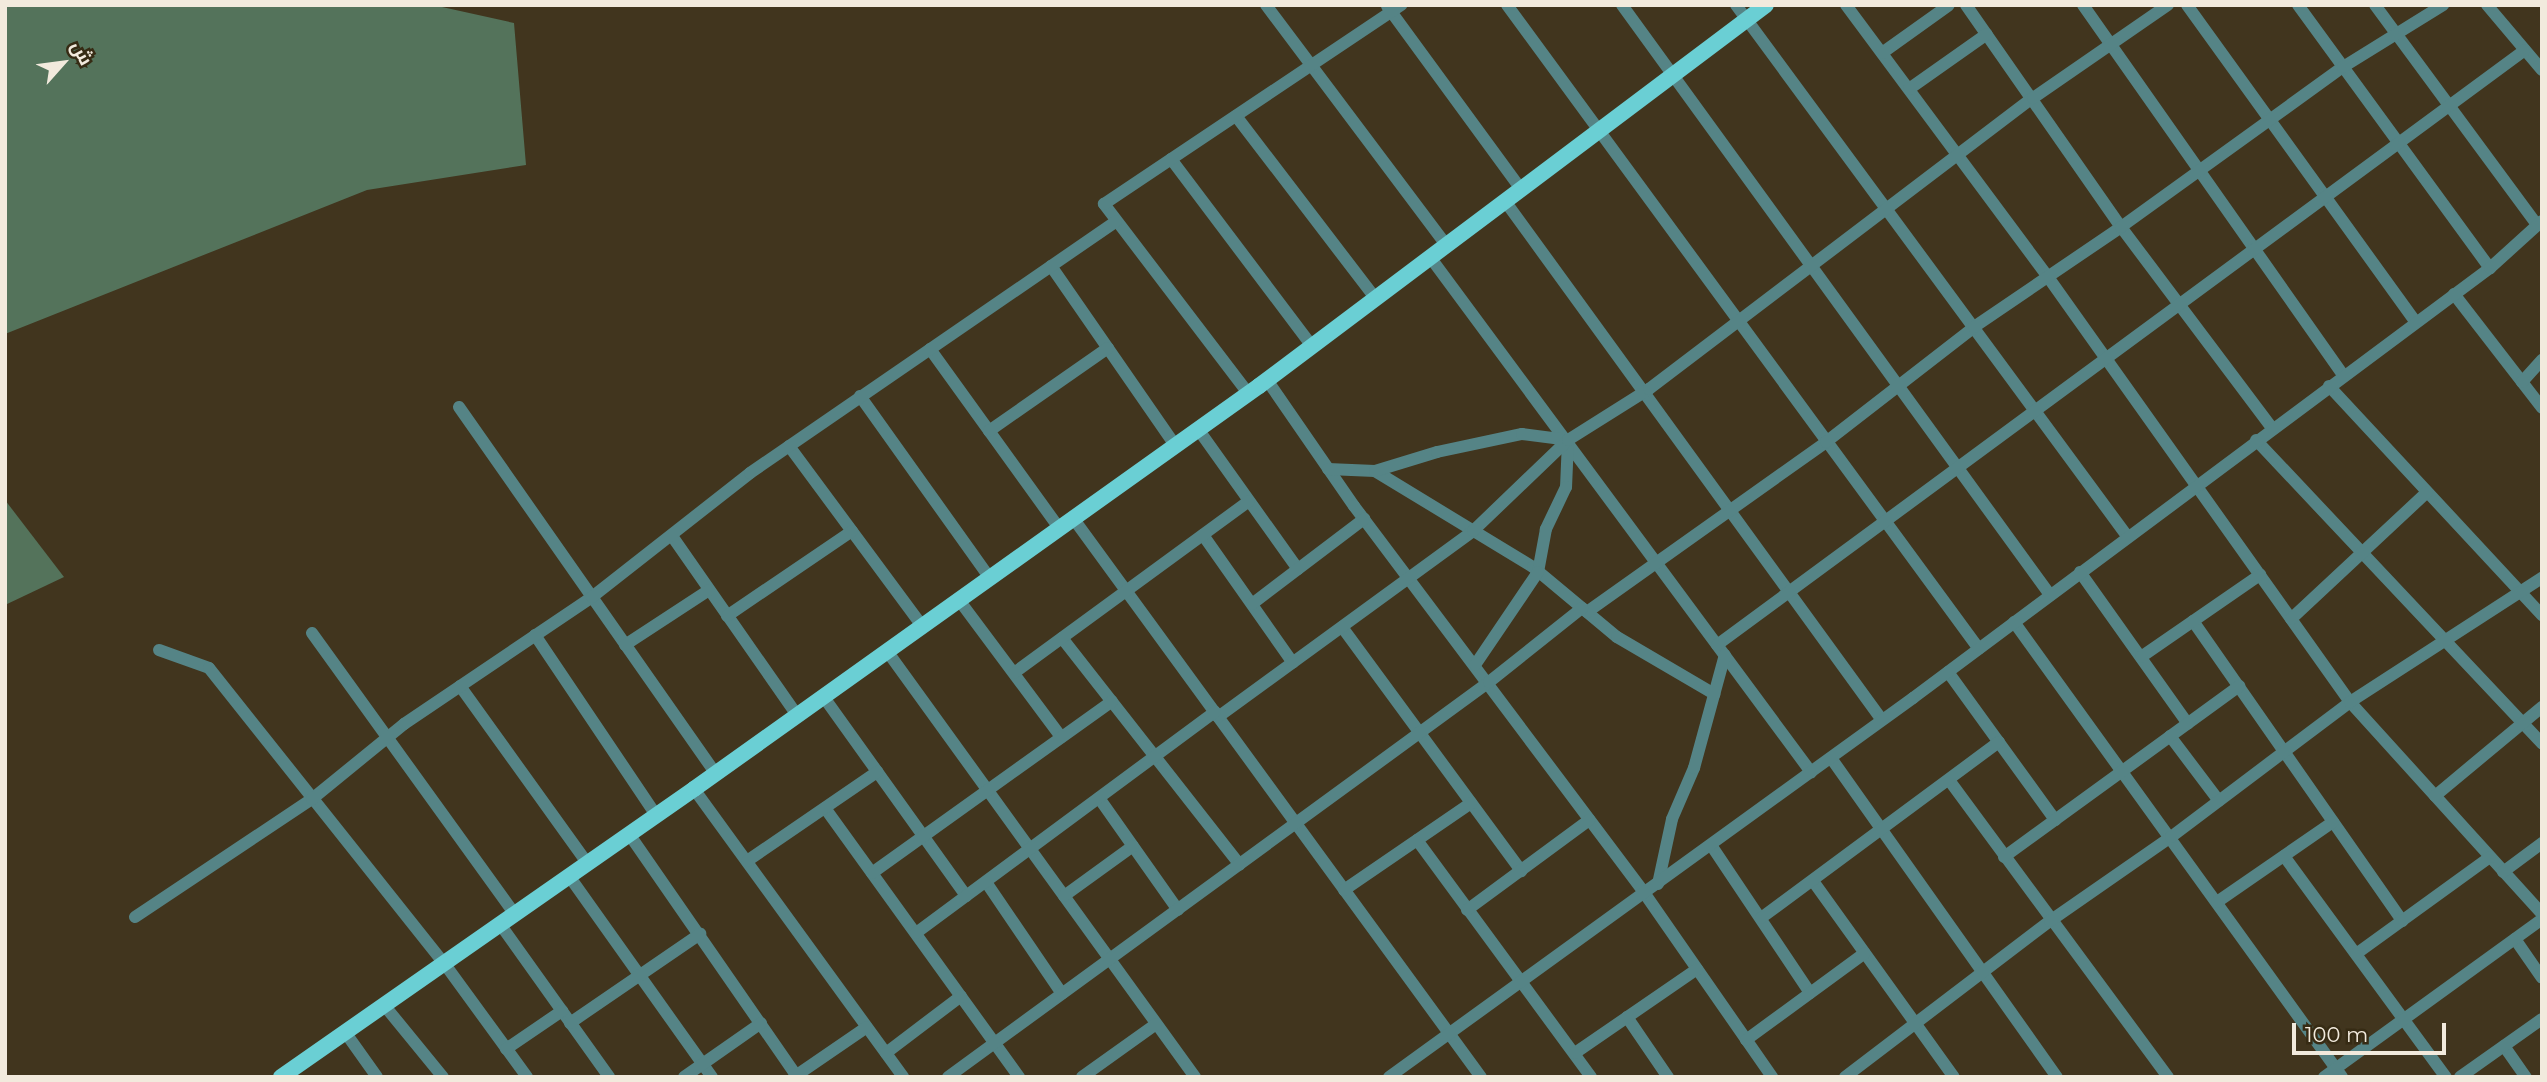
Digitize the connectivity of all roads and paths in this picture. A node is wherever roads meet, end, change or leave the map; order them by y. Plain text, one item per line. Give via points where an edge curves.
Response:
1 (1266, 5) edge
2 (1507, 5) edge
3 (1622, 5) edge
4 (1736, 5) edge
5 (1766, 5) edge
6 (1846, 5) edge
7 (1949, 5) edge
8 (1966, 5) edge
9 (2084, 5) edge
10 (2168, 5) edge
11 (2187, 5) edge
12 (2298, 5) edge
13 (2375, 5) edge
14 (2443, 5) edge
15 (2487, 5) edge
16 (1393, 7) edge
17 (1747, 20) junction
18 (1987, 34) junction
19 (2396, 34) junction
20 (2112, 44) junction
21 (2525, 50) junction
22 (1882, 53) junction
23 (1312, 65) junction
24 (2343, 66) junction
25 (2542, 70) edge
26 (1673, 76) junction
27 (1909, 89) junction
28 (2033, 98) junction
29 (2449, 106) junction
30 (1236, 116) junction
31 (2270, 120) junction
32 (1598, 131) junction
33 (2398, 143) junction
34 (1958, 155) junction
35 (1171, 159) junction
36 (2199, 170) junction
37 (1521, 189) junction
38 (2326, 197) junction
39 (1506, 201) junction
40 (1888, 209) junction
41 (1116, 221) junction
42 (2540, 223) edge
43 (2121, 227) junction
44 (1446, 245) junction
45 (2255, 249) junction
46 (1430, 257) junction
47 (1813, 265) junction
48 (1051, 266) junction
49 (2490, 268) junction
50 (2048, 277) junction
51 (2454, 294) junction
52 (1376, 299) junction
53 (2179, 305) junction
54 (1737, 322) junction
55 (2416, 322) junction
56 (1974, 327) junction
57 (1312, 346) junction
58 (1108, 348) junction
59 (930, 349) junction
60 (2106, 358) junction
61 (2542, 360) edge
62 (2343, 375) junction
63 (1267, 380) junction
64 (2522, 382) junction
65 (1900, 384) junction
66 (2329, 386) junction
67 (1644, 392) junction
68 (1248, 394) junction
69 (860, 396) junction
70 (459, 407) dead end
71 (2542, 408) edge
72 (2036, 411) junction
73 (2272, 428) junction
74 (1198, 429) junction
75 (989, 431) junction
76 (1568, 440) junction
77 (2256, 440) junction
78 (1826, 442) junction
79 (1175, 445) junction
80 (789, 446) junction
81 (1959, 467) junction
82 (1328, 469) junction
83 (1375, 471) junction
84 (2196, 484) junction
85 (2427, 492) junction
86 (1249, 501) junction
87 (1730, 511) junction
88 (1073, 518) junction
89 (1364, 519) junction
90 (1885, 522) junction
91 (1059, 528) junction
92 (852, 531) junction
93 (1473, 531) junction
94 (1203, 535) junction
95 (672, 536) junction
96 (2127, 536) junction
97 (2362, 553) junction
98 (1657, 565) junction
99 (1297, 569) junction
100 (1538, 572) junction
101 (2080, 572) junction
102 (2260, 575) junction
103 (990, 578) junction
104 (1409, 578) junction
105 (2542, 578) edge
106 (709, 590) junction
107 (1126, 591) junction
108 (2519, 591) junction
109 (1789, 592) junction
110 (2050, 595) junction
111 (592, 597) junction
112 (959, 600) junction
113 (1252, 604) junction
114 (1585, 610) junction
115 (2542, 615) edge
116 (727, 616) junction
117 (2291, 619) junction
118 (2193, 621) junction
119 (2014, 622) junction
120 (922, 626) junction
121 (1342, 627) junction
122 (312, 634) dead end
123 (535, 635) junction
124 (1062, 638) junction
125 (2443, 641) junction
126 (625, 645) junction
127 (1979, 649) junction
128 (159, 650) dead end
129 (1721, 650) junction
130 (887, 651) junction
131 (2141, 657) junction
132 (1293, 663) junction
133 (1475, 665) junction
134 (1948, 672) junction
135 (1014, 673) junction
136 (1489, 682) junction
137 (460, 686) junction
138 (2239, 686) junction
139 (1714, 694) junction
140 (824, 696) junction
141 (1112, 701) junction
142 (2350, 702) junction
143 (2542, 707) edge
144 (797, 715) junction
145 (1217, 715) junction
146 (1882, 720) junction
147 (2188, 724) junction
148 (2522, 724) junction
149 (1420, 733) junction
150 (2171, 736) junction
151 (387, 737) junction
152 (1061, 737) junction
153 (1999, 742) junction
154 (2542, 744) edge
155 (2284, 752) junction
156 (1155, 757) junction
157 (1830, 758) junction
158 (2123, 771) junction
159 (877, 772) junction
160 (1811, 772) junction
161 (715, 773) junction
162 (1949, 780) junction
163 (694, 789) junction
164 (988, 791) junction
165 (2435, 796) junction
166 (1098, 798) junction
167 (312, 799) junction
168 (2219, 801) junction
169 (1471, 803) junction
170 (825, 808) junction
171 (656, 815) junction
172 (1589, 820) junction
173 (2056, 820) junction
174 (2333, 822) junction
175 (1296, 824) junction
176 (1882, 831) junction
177 (629, 834) junction
178 (924, 836) junction
179 (2171, 837) junction
180 (1417, 840) junction
181 (2542, 843) edge
182 (1711, 845) junction
183 (1133, 846) junction
184 (1030, 849) junction
185 (2284, 856) junction
186 (2004, 857) junction
187 (2490, 857) junction
188 (747, 862) junction
189 (587, 863) junction
190 (1240, 865) junction
191 (1521, 870) junction
192 (2503, 872) junction
193 (873, 873) junction
194 (569, 876) junction
195 (1813, 881) junction
196 (986, 882) junction
197 (1658, 884) junction
198 (1344, 890) junction
199 (1645, 894) junction
200 (966, 896) junction
201 (1064, 896) junction
202 (2217, 902) junction
203 (1178, 910) junction
204 (1467, 910) junction
205 (515, 914) junction
206 (135, 917) dead end
207 (2542, 917) edge
208 (1761, 918) junction
209 (2050, 921) junction
210 (2402, 921) junction
211 (500, 924) junction
212 (916, 933) junction
213 (700, 934) junction
214 (2515, 939) junction
215 (1865, 953) junction
216 (2356, 954) junction
217 (1110, 960) junction
218 (444, 963) junction
219 (1697, 969) junction
220 (1983, 973) junction
221 (640, 976) junction
222 (2542, 978) edge
223 (1521, 982) junction
224 (1810, 993) junction
225 (1062, 994) junction
226 (961, 996) junction
227 (384, 1005) junction
228 (562, 1011) junction
229 (1627, 1017) junction
230 (2404, 1019) junction
231 (2542, 1019) edge
232 (570, 1023) junction
233 (761, 1023) junction
234 (1156, 1024) junction
235 (1915, 1024) junction
236 (867, 1027) junction
237 (345, 1032) junction
238 (1449, 1034) junction
239 (1746, 1040) junction
240 (995, 1043) junction
241 (2504, 1046) junction
242 (506, 1049) junction
243 (886, 1053) junction
244 (1575, 1053) junction
245 (702, 1064) junction
246 (2339, 1073) edge
247 (291, 1074) edge
248 (1089, 1075) edge
249 (795, 1076) edge
250 (377, 1077) edge
251 (443, 1077) edge
252 (527, 1077) edge
253 (609, 1077) edge
254 (684, 1077) edge
255 (712, 1077) edge
256 (904, 1077) edge
257 (948, 1077) edge
258 (1019, 1077) edge
259 (1195, 1077) edge
260 (1389, 1077) edge
261 (1481, 1077) edge
262 (1591, 1077) edge
263 (1668, 1077) edge
264 (1772, 1077) edge
265 (1844, 1077) edge
266 (1954, 1077) edge
267 (2057, 1077) edge
268 (2168, 1077) edge
269 (2324, 1077) edge
270 (2446, 1077) edge
271 (2460, 1077) edge
272 (2526, 1077) edge

1 - 23 street
2 - 32 street
3 - 26 street
4 - 17 street
5 - 17 main road
6 - 22 street
7 - 22 street
8 - 18 street
9 - 20 street
10 - 20 street
11 - 31 street
12 - 24 street
13 - 19 street
14 - 19 street
15 - 21 street
16 - 23 street
16 - 37 street
17 - 26 main road
17 - 40 street
18 - 27 street
18 - 28 street
19 - 24 street
19 - 29 street
20 - 28 street
20 - 36 street
21 - 25 street
21 - 29 street
22 - 27 street
23 - 30 street
23 - 44 street
24 - 31 street
24 - 33 street
26 - 32 main road
26 - 47 street
27 - 34 street
28 - 34 street
28 - 43 street
29 - 33 street
29 - 42 street
30 - 35 street
30 - 52 street
31 - 36 street
31 - 38 street
32 - 37 main road
32 - 54 street
33 - 38 street
33 - 49 street
34 - 40 street
34 - 50 street
35 - 41 street via 1104,204
35 - 57 street
36 - 43 street
36 - 45 street
37 - 39 main road
38 - 45 street
38 - 55 street
39 - 44 main road
39 - 67 street
40 - 47 street
40 - 56 street
41 - 48 street
41 - 68 street
42 - 49 street
43 - 50 street
43 - 53 street
44 - 46 main road
45 - 53 street
45 - 62 street
46 - 52 main road
46 - 76 street
47 - 54 street
47 - 65 street
48 - 58 street
48 - 59 street
49 - 51 street
50 - 56 street
50 - 60 street
51 - 55 street
51 - 64 street
52 - 57 main road
53 - 60 street
53 - 73 street
54 - 67 street
54 - 78 street
55 - 62 street
56 - 65 street
56 - 72 street
57 - 63 main road
58 - 75 street
58 - 79 street
59 - 69 street
59 - 75 street
60 - 72 street
60 - 84 street
61 - 64 street
62 - 66 street
63 - 68 main road
63 - 82 street
64 - 71 street
65 - 78 street
65 - 81 street
66 - 73 street
66 - 85 street
67 - 76 street
67 - 87 street
68 - 74 main road
69 - 80 street
69 - 103 street
70 - 111 street
72 - 81 street
72 - 96 street
73 - 77 street
74 - 79 main road
74 - 86 street
75 - 91 street
76 - 83 street via 1522,434
76 - 93 street
76 - 98 street
76 - 100 street via 1566,487 1546,529
77 - 84 street
77 - 97 street
78 - 87 street
78 - 90 street
79 - 88 main road
80 - 92 street
80 - 95 street
81 - 90 street
81 - 110 street
82 - 83 street
82 - 89 street
83 - 93 street
84 - 96 street
84 - 102 street
85 - 97 street
85 - 108 street
86 - 94 street
86 - 99 street
87 - 98 street
87 - 109 street
88 - 91 main road
88 - 107 street
89 - 99 street
89 - 104 street
90 - 109 street
90 - 127 street
91 - 103 main road
92 - 116 street
92 - 120 street
93 - 100 street
93 - 104 street
94 - 107 street
94 - 113 street
95 - 106 street
95 - 111 street
96 - 101 street
97 - 117 street
97 - 125 street
98 - 114 street
98 - 129 street
99 - 113 street
100 - 114 street
100 - 133 street
101 - 110 street
101 - 131 street
102 - 117 street
102 - 118 street
103 - 112 main road
104 - 121 street
104 - 133 street
105 - 108 street
106 - 116 street
106 - 126 street
107 - 124 street
107 - 145 street
108 - 115 street
108 - 125 street
109 - 129 street
109 - 146 street
110 - 119 street
111 - 123 street
111 - 126 street
112 - 120 main road
112 - 135 street
113 - 132 street
114 - 136 street
114 - 139 street via 1617,637
116 - 144 street
117 - 142 street
118 - 131 street
118 - 138 street
119 - 127 street
119 - 158 street
120 - 130 main road
121 - 132 street
121 - 149 street
122 - 151 street
123 - 137 street
123 - 171 street
124 - 135 street
124 - 141 street
125 - 142 street
125 - 148 street
126 - 161 street
127 - 134 street
128 - 167 street via 209,668
129 - 139 street
129 - 160 street
130 - 140 main road
130 - 164 street
131 - 147 street
132 - 145 street
133 - 136 street
134 - 146 street
134 - 153 street
135 - 152 street
136 - 149 street
136 - 172 street
137 - 151 street
137 - 189 street
138 - 147 street
138 - 155 street
139 - 197 street via 1694,768 1672,819
140 - 144 main road
140 - 159 street
141 - 152 street
141 - 156 street
142 - 155 street
142 - 165 street
143 - 148 street
144 - 161 main road
145 - 156 street
145 - 175 street
146 - 157 street
147 - 150 street
148 - 154 street
148 - 165 street
149 - 169 street
149 - 175 street
150 - 158 street
150 - 168 street
151 - 167 street
151 - 205 street
152 - 164 street
153 - 162 street
153 - 173 street
155 - 168 street
155 - 174 street
156 - 166 street
156 - 190 street
157 - 160 street
157 - 176 street
158 - 173 street
158 - 179 street
159 - 170 street
159 - 178 street
160 - 182 street
161 - 163 main road
162 - 176 street
162 - 186 street
163 - 171 main road
163 - 188 street
164 - 178 street
164 - 184 street
165 - 187 street
166 - 183 street
166 - 184 street
167 - 206 street
167 - 218 street
168 - 179 street
169 - 180 street
169 - 191 street
170 - 188 street
170 - 193 street
171 - 177 main road
172 - 191 street
172 - 199 street
173 - 186 street
174 - 185 street
174 - 210 street
175 - 190 street
175 - 198 street
176 - 195 street
176 - 220 street
177 - 189 main road
177 - 213 street
178 - 193 street
178 - 200 street
179 - 202 street
179 - 209 street
180 - 198 street
180 - 204 street
181 - 192 street
182 - 197 street
182 - 208 street
183 - 201 street
183 - 203 street
184 - 196 street
184 - 201 street
185 - 202 street
185 - 216 street
186 - 209 street
187 - 192 street
187 - 210 street
188 - 236 street
189 - 194 main road
190 - 203 street
191 - 204 street
192 - 207 street
193 - 212 street
194 - 205 main road
194 - 221 street
195 - 208 street
195 - 215 street
196 - 200 street
196 - 225 street
197 - 199 street
198 - 238 street
199 - 219 street
199 - 223 street
200 - 212 street
201 - 217 street
202 - 246 street
203 - 217 street
204 - 223 street
205 - 211 main road
207 - 214 street
208 - 224 street
209 - 220 street
209 - 268 street
210 - 216 street
211 - 218 main road
211 - 228 street
212 - 226 street
213 - 221 street
213 - 233 street
214 - 222 street
214 - 230 street
215 - 224 street
215 - 235 street
216 - 230 street
217 - 225 street
217 - 234 street
218 - 227 main road
218 - 242 street
219 - 229 street
219 - 239 street
220 - 235 street
220 - 267 street
221 - 232 street
221 - 245 street
223 - 238 street
223 - 244 street
224 - 239 street
225 - 240 street
226 - 240 street
226 - 243 street
227 - 237 main road
227 - 251 street
228 - 232 street
228 - 242 street
229 - 244 street
229 - 263 street
230 - 246 street
230 - 270 street
231 - 241 street
232 - 253 street
233 - 245 street
233 - 249 street
234 - 248 street
234 - 259 street
235 - 265 street
235 - 266 street
236 - 243 street
236 - 249 street
237 - 247 main road
237 - 250 street
238 - 260 street
238 - 261 street
239 - 264 street
240 - 257 street
240 - 258 street
241 - 271 street
241 - 272 street
242 - 252 street
243 - 256 street
244 - 262 street
245 - 254 street
245 - 255 street
246 - 269 street

